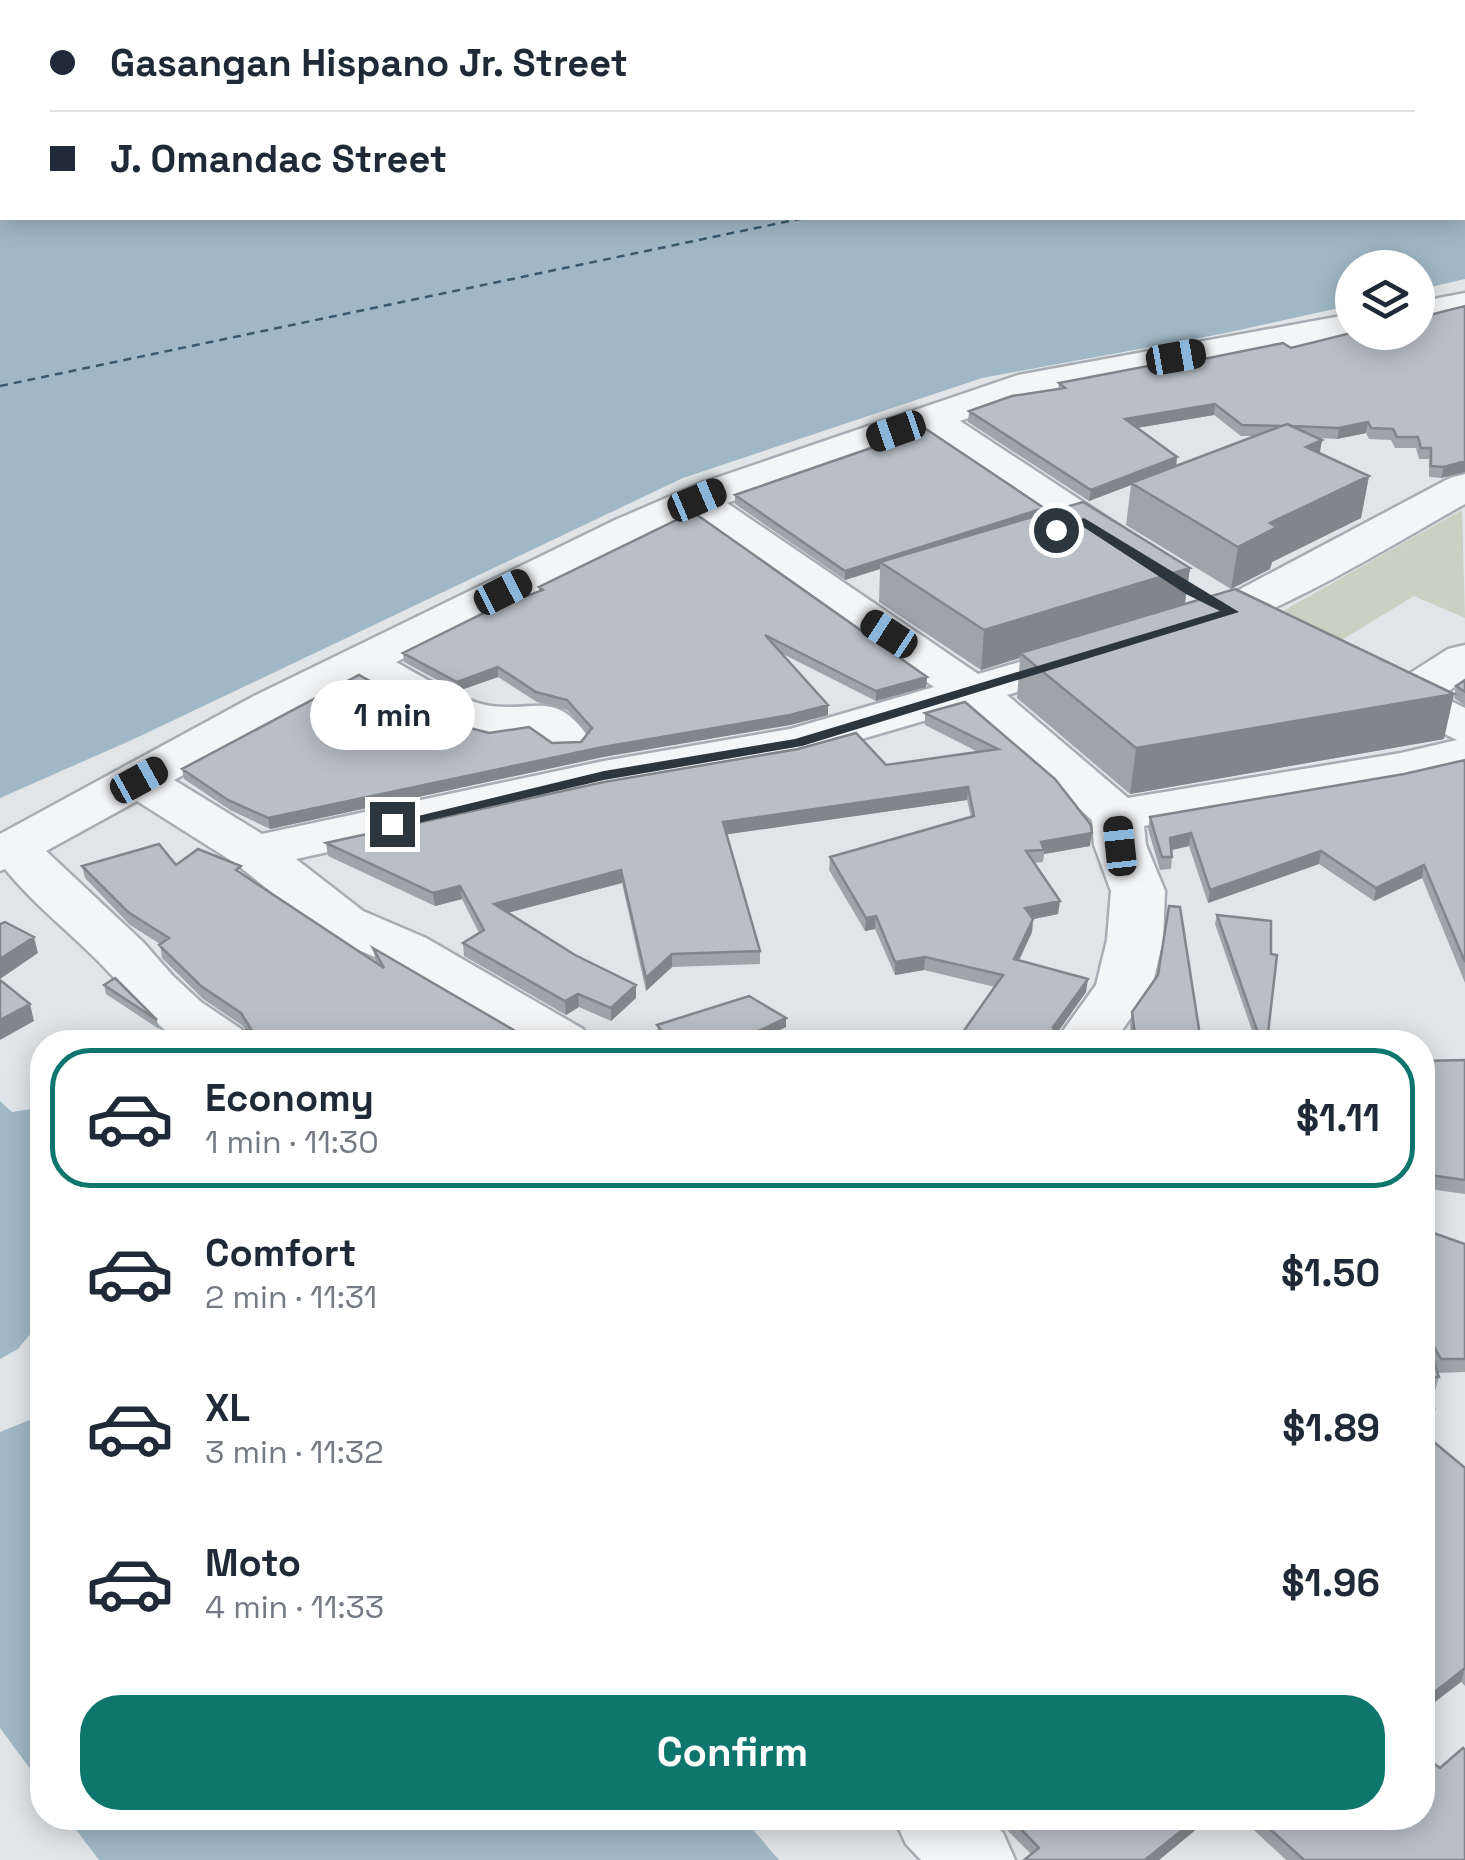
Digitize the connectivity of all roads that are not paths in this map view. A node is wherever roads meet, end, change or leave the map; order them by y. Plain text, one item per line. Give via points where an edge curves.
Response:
1 (1465, 302) edge
2 (1435, 307) edge
3 (1335, 325) edge
4 (1335, 325) edge
5 (930, 419) junction
6 (1465, 487) edge
7 (697, 500) junction
8 (1139, 501) edge
9 (1084, 522) junction
10 (1034, 537) edge
11 (1232, 612) junction
12 (1284, 637) edge
13 (1465, 660) edge
14 (362, 662) junction
15 (1337, 662) edge
16 (973, 692) junction
17 (1406, 697) junction
18 (1465, 728) edge
19 (564, 738) edge
20 (1465, 752) edge
21 (139, 780) junction
22 (1117, 815) junction
23 (5, 840) edge
24 (254, 852) junction
25 (203, 1030) edge
26 (542, 1030) edge
27 (1093, 1030) edge
28 (946, 1830) edge
29 (974, 1860) edge

1 - 2 street
3 - 5 street via 1032,383
4 - 23 street via 1008,384 693,488
5 - 7 street
5 - 9 street
6 - 11 street
7 - 14 street
7 - 16 street via 751,544
8 - 9 street
9 - 10 street
9 - 11 street
11 - 12 street
11 - 16 street
13 - 17 street
14 - 19 street via 412,692 484,721 543,718
14 - 21 street
15 - 17 street
16 - 22 street
16 - 24 street via 797,743 604,776
17 - 18 street
20 - 22 street
21 - 23 street
21 - 24 street
22 - 27 street via 1120,846 1138,890 1135,940 1124,987
23 - 25 street
24 - 26 street via 344,923 406,950
28 - 29 street

